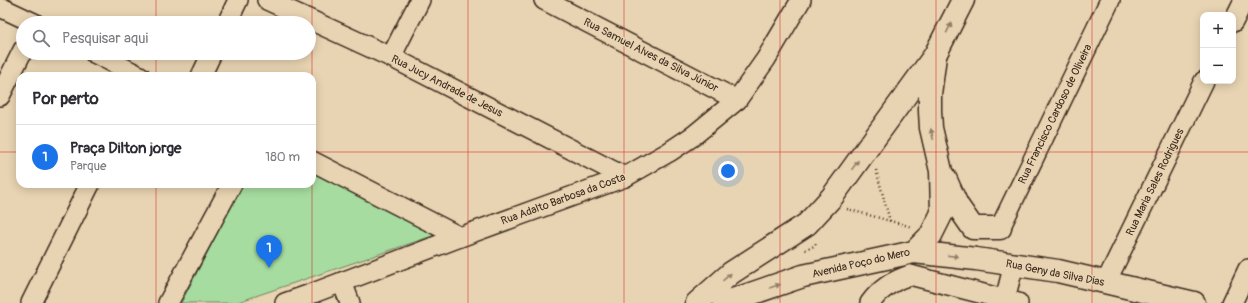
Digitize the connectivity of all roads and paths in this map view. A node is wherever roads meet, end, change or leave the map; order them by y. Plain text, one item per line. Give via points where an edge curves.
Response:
1 (238, 0) edge
2 (267, 0) edge
3 (420, 0) edge
4 (544, 0) edge
5 (800, 0) edge
6 (962, 0) edge
7 (1110, 0) edge
8 (1244, 0) edge
9 (0, 7) edge
10 (19, 16) edge
11 (230, 16) edge
12 (301, 16) edge
13 (1236, 16) edge
14 (316, 23) edge
15 (935, 55) junction
16 (390, 58) junction
17 (18, 60) edge
18 (108, 60) edge
19 (209, 60) edge
20 (132, 72) edge
21 (203, 72) edge
22 (1203, 84) edge
23 (0, 96) edge
24 (737, 100) junction
25 (316, 163) edge
26 (874, 163) dead end
27 (941, 172) junction
28 (624, 177) junction
29 (88, 188) edge
30 (230, 188) edge
31 (890, 221) dead end
32 (1000, 228) joint
33 (460, 237) junction
34 (914, 252) junction
35 (1014, 264) junction
36 (1248, 269) edge
37 (910, 275) junction
38 (342, 282) junction
39 (1106, 282) junction
40 (310, 299) edge
41 (1009, 302) edge
42 (31, 303) edge
43 (168, 303) edge
44 (285, 303) edge
45 (350, 303) edge
46 (697, 303) edge
47 (724, 303) edge
48 (870, 303) edge
49 (1194, 303) edge
50 (1232, 303) edge

1 - 11 street
2 - 12 street, Rua Jucy Andrade de Jesus
3 - 16 street
4 - 24 street, Rua Samuel Alves da Silva Júnior
5 - 24 street, Rua Adalto Barbosa da Costa via 766,59
15 -> 6 main road, Avenida Poço do Mero
7 - 32 street, Rua Francisco Cardoso de Oliveira
8 - 13 street
9 - 10 street
14 - 16 street, Rua Jucy Andrade de Jesus
27 -> 15 main road, Avenida Poço do Mero via 931,128 930,111
46 -> 15 main road, Avenida Poço do Mero via 731,273 806,224 832,197
16 - 28 street, Rua Jucy Andrade de Jesus
17 - 23 street
18 - 20 street
19 - 21 street
22 - 39 street, Rua Maria Sales Rodrigues
24 - 28 street, Rua Adalto Barbosa da Costa via 693,136
25 - 33 street
26 - 31 path
27 - 32 main road via 957,204 974,228
27 - 34 main road, Avenida Poço do Mero via 942,213 931,235
28 - 33 street, Rua Adalto Barbosa da Costa
29 - 42 street
30 - 43 street
33 - 38 street, Rua Adalto Barbosa da Costa
34 -> 35 main road, Rua Geny da Silva Dias
34 - 37 street
47 -> 34 main road, Avenida Poço do Mero via 803,276
35 - 39 main road, Rua Geny da Silva Dias
35 - 41 street
36 - 50 street
37 - 41 street
37 - 48 street via 892,282
38 - 40 street, Rua Adalto Barbosa da Costa
38 - 45 street
39 - 49 main road, Rua Geny da Silva Dias
40 - 44 street, Rua Adalto Barbosa da Costa

